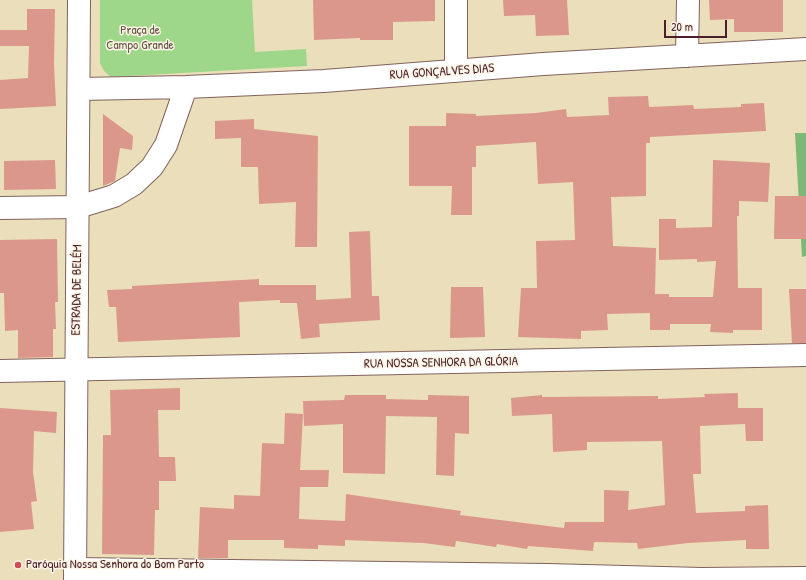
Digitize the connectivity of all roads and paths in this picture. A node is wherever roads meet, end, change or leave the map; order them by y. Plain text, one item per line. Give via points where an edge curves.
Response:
1 (79, 0) edge
2 (456, 0) edge
3 (688, 0) edge
4 (806, 49) edge
5 (687, 56) junction
6 (456, 70) junction
7 (186, 87) junction
8 (78, 89) junction
9 (78, 207) junction
10 (0, 208) edge
11 (806, 356) edge
12 (76, 369) junction
13 (0, 370) edge
14 (75, 574) edge
15 (806, 578) edge

1 - 8 street, ESTRADA DE BELÉM
2 - 6 street
3 - 5 street
4 - 5 street, RUA GONÇALVES DIAS
5 - 6 street, RUA GONÇALVES DIAS
6 - 7 street, RUA GONÇALVES DIAS via 324,81
7 - 8 street, RUA GONÇALVES DIAS
7 - 9 street via 166,144 152,167 134,184 114,196
8 - 9 street, ESTRADA DE BELÉM
9 - 10 street
9 - 12 street, ESTRADA DE BELÉM
11 - 12 street, RUA NOSSA SENHORA DA GLÓRIA
12 - 13 street, RUA NOSSA SENHORA DA GLÓRIA
12 - 14 street, ESTRADA DE BELÉM
14 - 15 street

